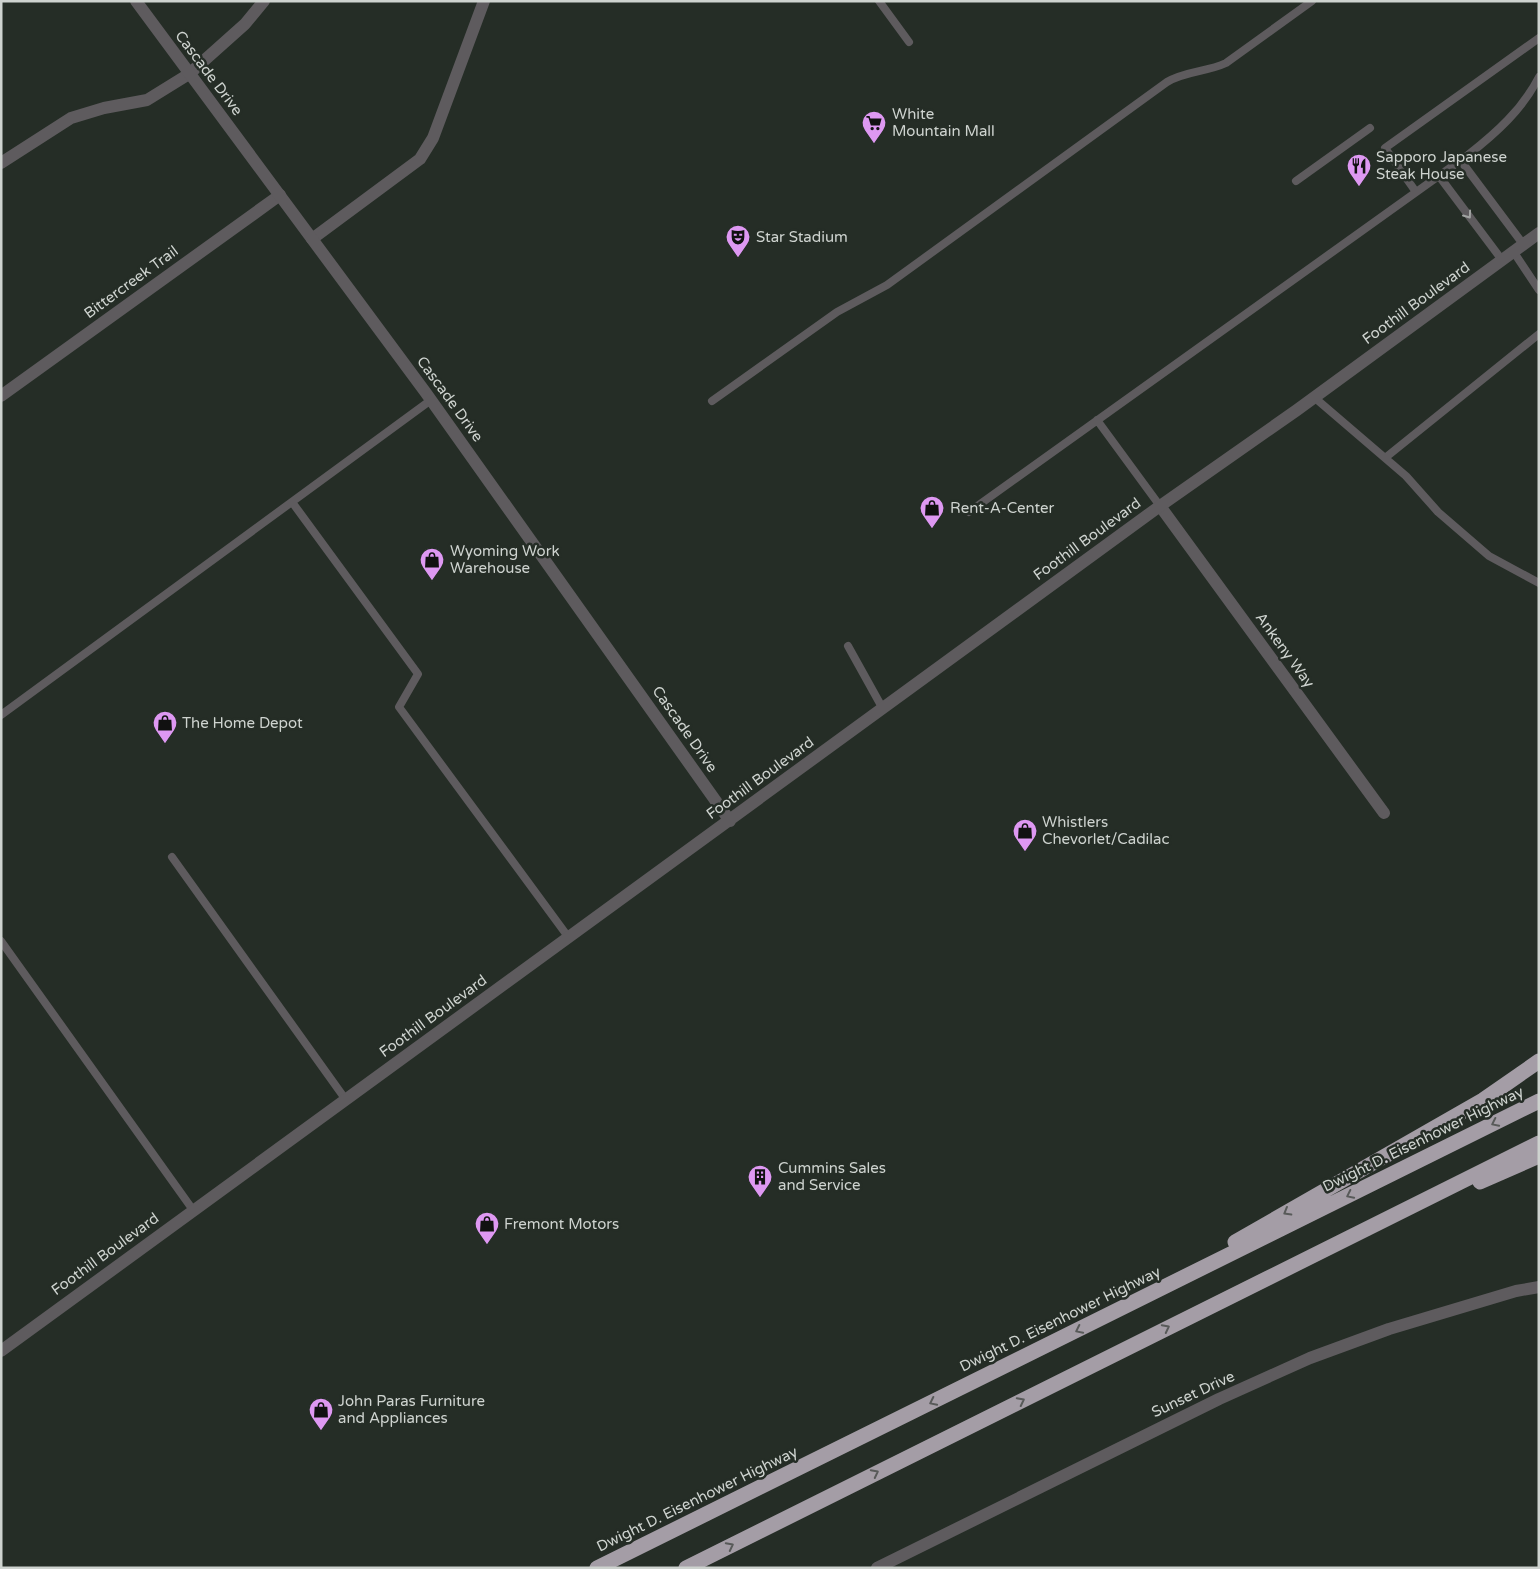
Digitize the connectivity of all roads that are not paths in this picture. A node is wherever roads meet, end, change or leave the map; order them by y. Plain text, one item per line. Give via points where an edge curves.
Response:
1 (136, 1) edge
2 (264, 1) edge
3 (484, 1) edge
4 (879, 1) edge
5 (1312, 1) edge
6 (1539, 38) edge
7 (909, 42) dead end
8 (189, 74) junction
9 (1539, 77) edge
10 (1370, 128) dead end
11 (1461, 161) junction
12 (1, 163) edge
13 (1440, 176) junction
14 (1296, 181) dead end
15 (1416, 192) junction
16 (280, 195) junction
17 (1539, 233) edge
18 (312, 239) junction
19 (1518, 248) junction
20 (1502, 260) junction
21 (1539, 290) edge
22 (1539, 334) edge
23 (1, 396) edge
24 (1315, 398) junction
25 (431, 400) junction
26 (712, 401) dead end
27 (1097, 420) junction
28 (1385, 458) junction
29 (292, 502) junction
30 (1160, 506) junction
31 (969, 512) dead end
32 (1539, 583) edge
33 (848, 646) dead end
34 (883, 709) junction
35 (1, 715) edge
36 (1384, 813) dead end
37 (730, 821) junction
38 (172, 856) dead end
39 (569, 938) junction
40 (1, 942) edge
41 (1539, 1061) edge
42 (346, 1100) junction
43 (1539, 1101) edge
44 (1539, 1143) edge
45 (1539, 1156) edge
46 (193, 1210) junction
47 (1251, 1286) junction
48 (1539, 1287) edge
49 (1100, 1320) junction
50 (1, 1350) edge
51 (597, 1568) edge
52 (686, 1568) edge
53 (877, 1568) edge

1 - 8 street, Cascade Drive
2 - 8 street via 245,24
3 - 18 street via 433,138 420,159
4 - 7 lane
5 - 26 lane via 1226,63 1166,82 887,285 837,312
6 - 15 lane via 1385,148
8 - 12 street via 147,100 72,118
8 - 16 street, Cascade Drive
9 - 11 lane via 1525,102 1510,119
10 - 14 lane
11 - 13 lane
11 - 19 lane
13 - 15 lane
13 -> 20 lane
15 - 27 lane
16 - 18 street, Cascade Drive
16 - 23 street, Bittercreek Trail
17 - 19 street, Foothill Boulevard
18 - 25 street, Cascade Drive
19 - 20 street, Foothill Boulevard
19 - 21 lane
20 - 24 street, Foothill Boulevard
22 - 28 lane
24 - 28 lane
24 - 30 street, Foothill Boulevard
25 - 29 lane
25 - 37 street, Cascade Drive
27 - 30 lane
27 - 31 lane
28 - 32 lane via 1438,512 1490,556
29 - 35 lane
29 - 39 lane via 418,674 400,707
30 - 34 street, Foothill Boulevard
30 - 36 street, Ankeny Way
33 - 34 lane
34 - 37 street, Foothill Boulevard
37 - 39 street, Foothill Boulevard
38 - 42 lane
39 - 42 street, Foothill Boulevard
40 - 46 lane
41 -> 49 highway via 1483,1100
42 - 46 street, Foothill Boulevard
43 -> 49 highway, Dwight D. Eisenhower Highway
44 - 47 highway
45 - 47 highway
46 - 50 street, Foothill Boulevard
52 -> 47 highway
48 - 53 street, Sunset Drive via 1389,1329 1310,1358 1220,1398
49 -> 51 highway, Dwight D. Eisenhower Highway

